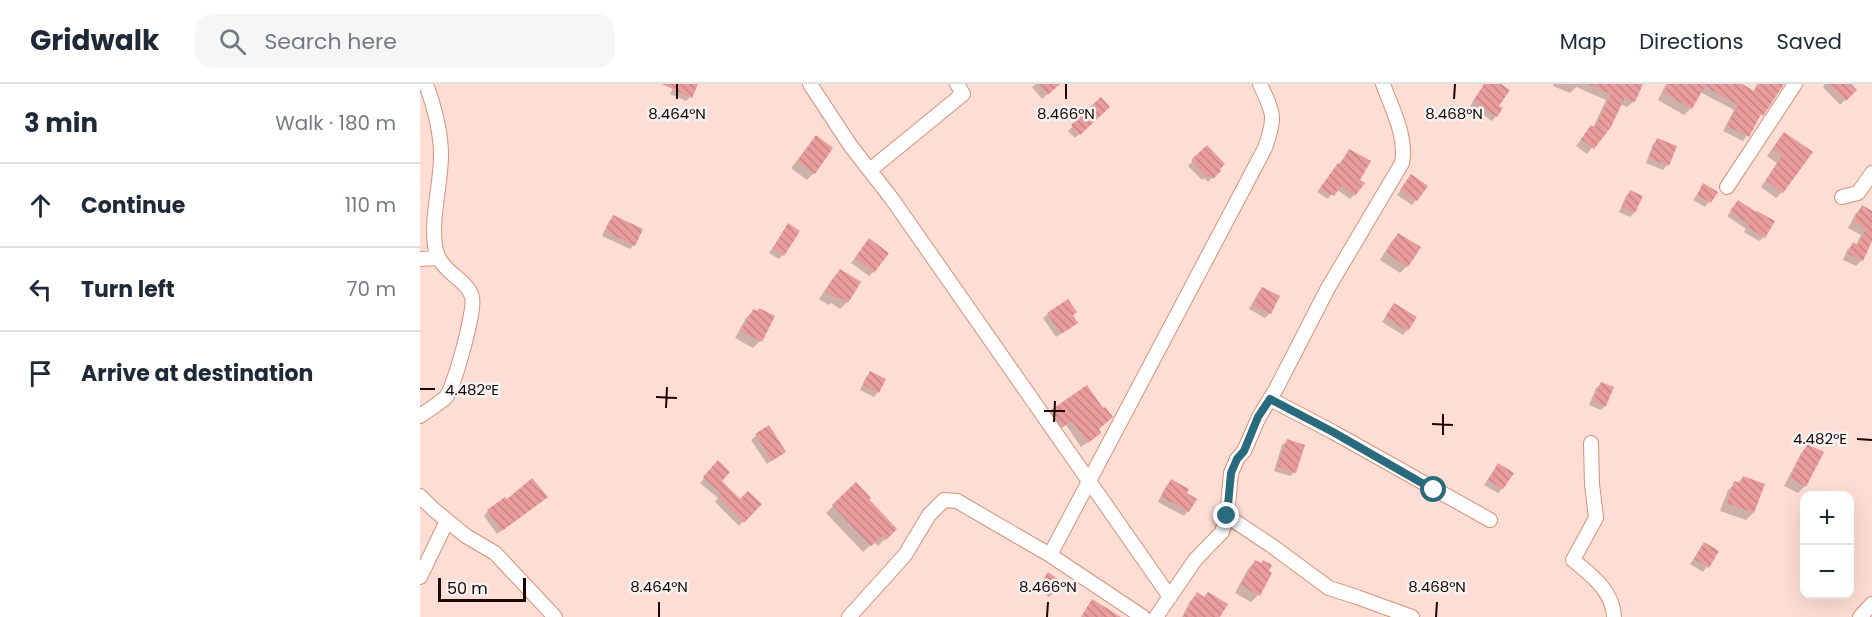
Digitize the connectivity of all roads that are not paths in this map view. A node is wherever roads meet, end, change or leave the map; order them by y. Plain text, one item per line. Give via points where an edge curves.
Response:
1 (426, 84) edge
2 (810, 84) edge
3 (957, 84) edge
4 (1260, 84) edge
5 (1383, 84) edge
6 (1796, 84) edge
7 (870, 170) junction
8 (1872, 173) edge
9 (1727, 187) dead end
10 (1842, 197) dead end
11 (438, 258) junction
12 (420, 259) edge
13 (1270, 399) junction
14 (420, 416) edge
15 (1591, 443) dead end
16 (1088, 481) junction
17 (420, 496) edge
18 (1227, 516) junction
19 (1490, 520) dead end
20 (447, 521) junction
21 (1050, 555) junction
22 (420, 577) edge
23 (1170, 597) junction
24 (1872, 604) edge
25 (1163, 615) edge
26 (555, 617) edge
27 (849, 617) edge
28 (1143, 617) edge
29 (1412, 617) edge
30 (1614, 617) edge
31 (1860, 617) edge

1 - 11 street via 441,155 435,223
2 - 7 street
3 - 7 street via 963,94
4 - 16 street via 1273,123 1265,148
5 - 13 street via 1399,127 1402,163 1328,288
6 - 9 street
7 - 16 street
8 - 10 street via 1858,193
11 - 12 street
11 - 14 street via 468,290 473,306 447,396
13 - 18 street via 1231,473
13 - 19 street
15 - 30 street via 1596,518 1574,560 1600,582 1613,606
16 - 21 street
16 - 23 street
17 - 20 street
18 - 23 street via 1222,532 1195,560
18 - 29 street via 1329,588
20 - 22 street
20 - 26 street via 495,553
21 - 27 street via 957,501 944,500 928,514 905,555
21 - 28 street
23 - 25 street
24 - 31 street

